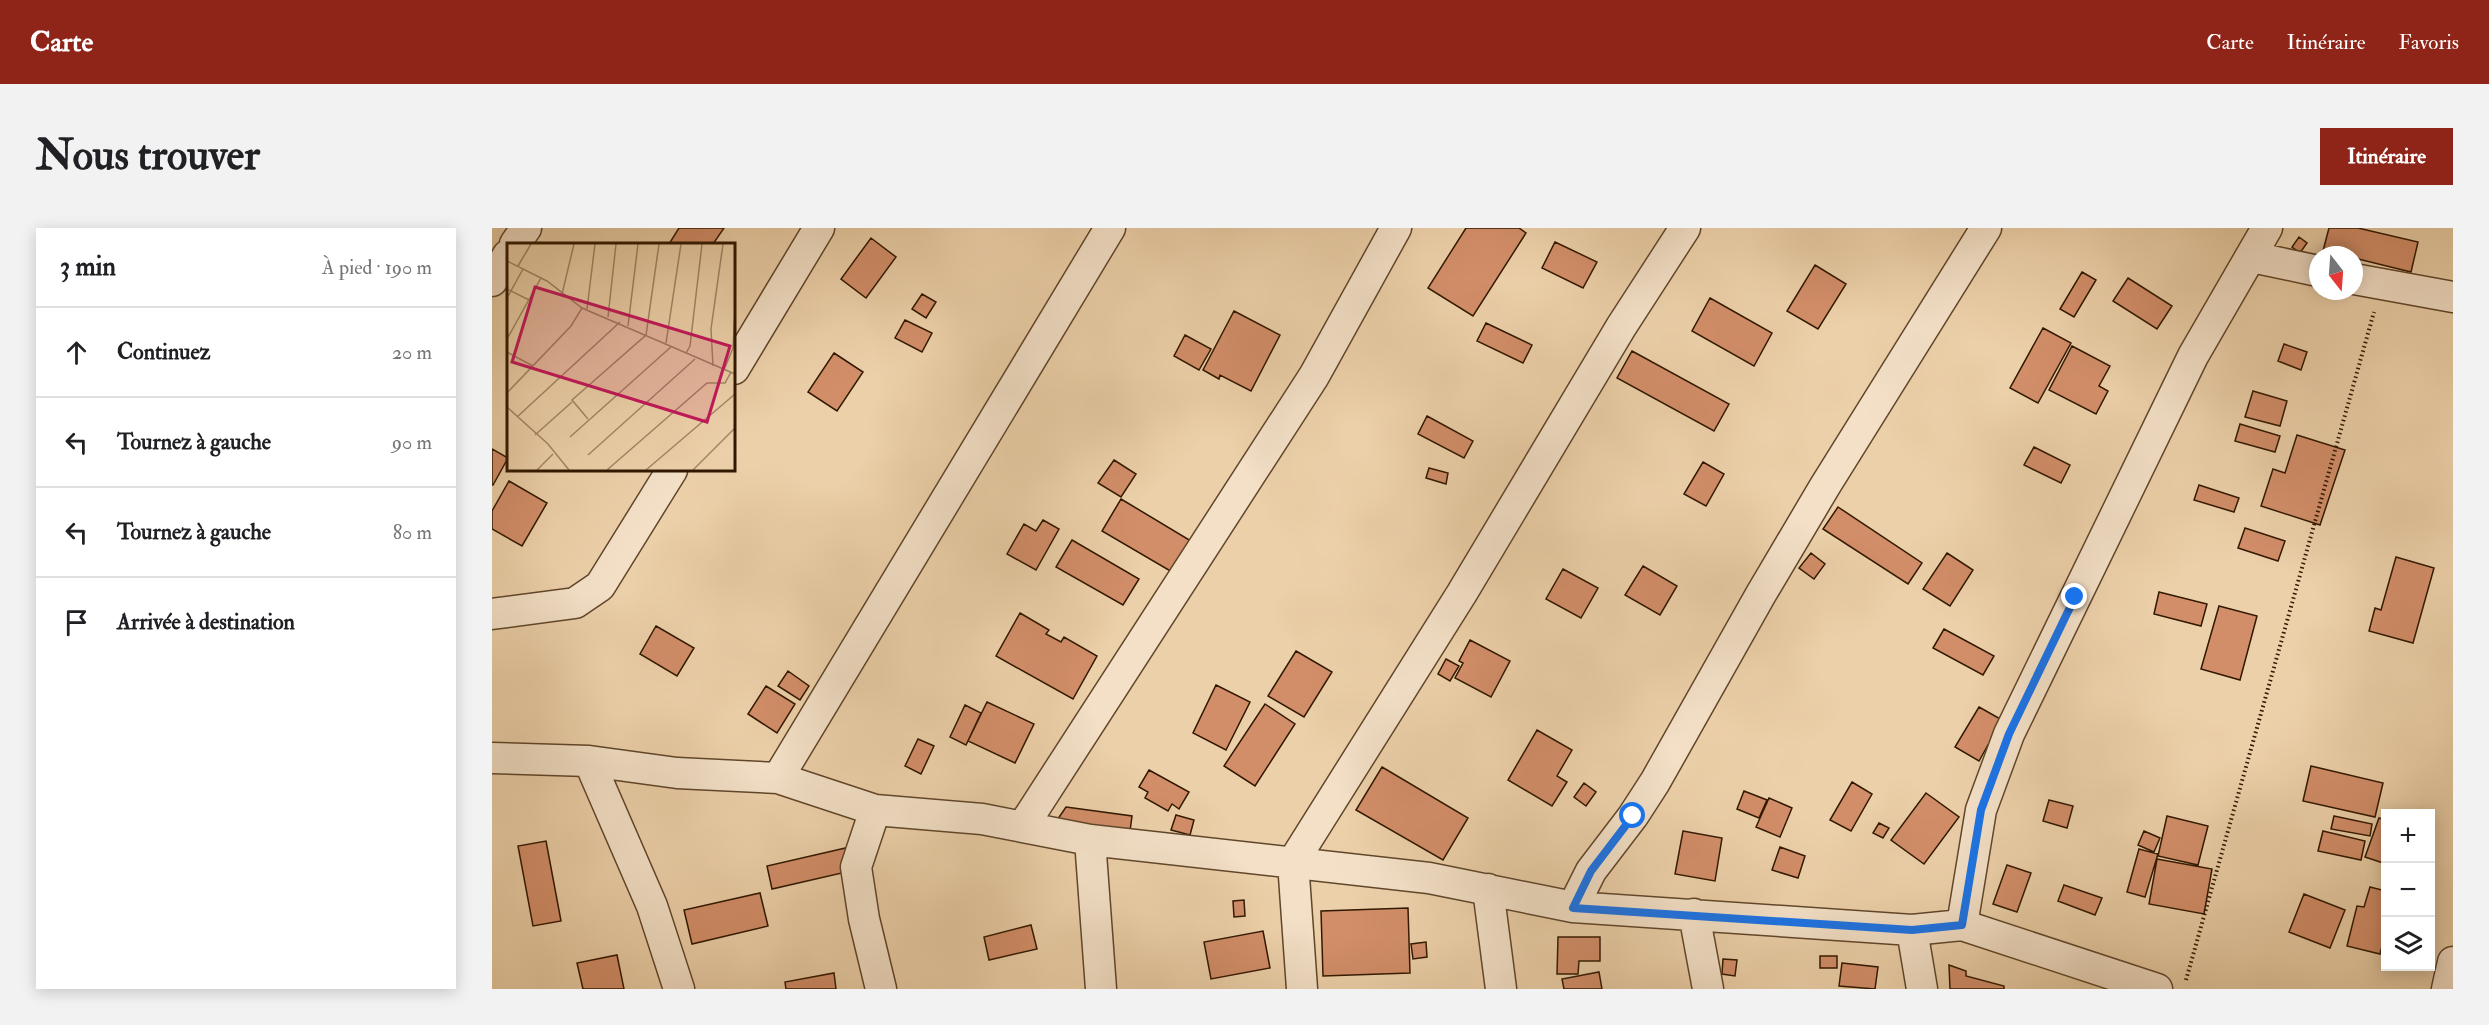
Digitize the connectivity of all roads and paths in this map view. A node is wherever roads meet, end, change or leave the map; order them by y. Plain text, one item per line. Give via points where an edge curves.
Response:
1 (526, 228) edge
2 (819, 228) edge
3 (1110, 228) edge
4 (1396, 228) edge
5 (1685, 228) edge
6 (1986, 228) edge
7 (2267, 228) edge
8 (516, 243) edge
9 (507, 257) edge
10 (2252, 257) junction
11 (2309, 269) edge
12 (492, 281) edge
13 (2368, 282) edge
14 (2453, 297) edge
15 (735, 367) edge
16 (671, 471) edge
17 (492, 614) edge
18 (492, 758) edge
19 (589, 761) junction
20 (778, 778) junction
21 (875, 810) junction
22 (1023, 826) junction
23 (1090, 840) junction
24 (1293, 862) junction
25 (1488, 889) junction
26 (1573, 908) junction
27 (1694, 914) junction
28 (1962, 925) junction
29 (1912, 930) junction
30 (2453, 962) edge
31 (679, 989) edge
32 (881, 989) edge
33 (1101, 989) edge
34 (1302, 989) edge
35 (1502, 989) edge
36 (1708, 989) edge
37 (1922, 989) edge
38 (2157, 989) edge
39 (2184, 989) edge
40 (2447, 989) edge

1 - 8 street
2 - 15 street
3 - 20 street
4 - 22 street via 1314,376
5 - 24 street
6 - 26 street via 1814,506 1655,782 1591,871
7 - 10 street
9 - 12 street
10 - 11 street
10 - 28 street via 2193,356 2009,734 1981,810
13 - 14 street
13 - 39 path
16 - 17 street via 600,586 575,603
18 - 19 street
19 - 20 street via 677,773
19 - 31 street via 652,906
20 - 21 street
21 - 22 street
21 - 32 street via 856,867
22 - 23 street
23 - 24 street
23 - 33 street
24 - 25 street
24 - 34 street
25 - 26 street
25 - 35 street
26 - 27 street
27 - 29 street
27 - 36 street
28 - 29 street
28 - 38 street
29 - 37 street
30 - 40 street

